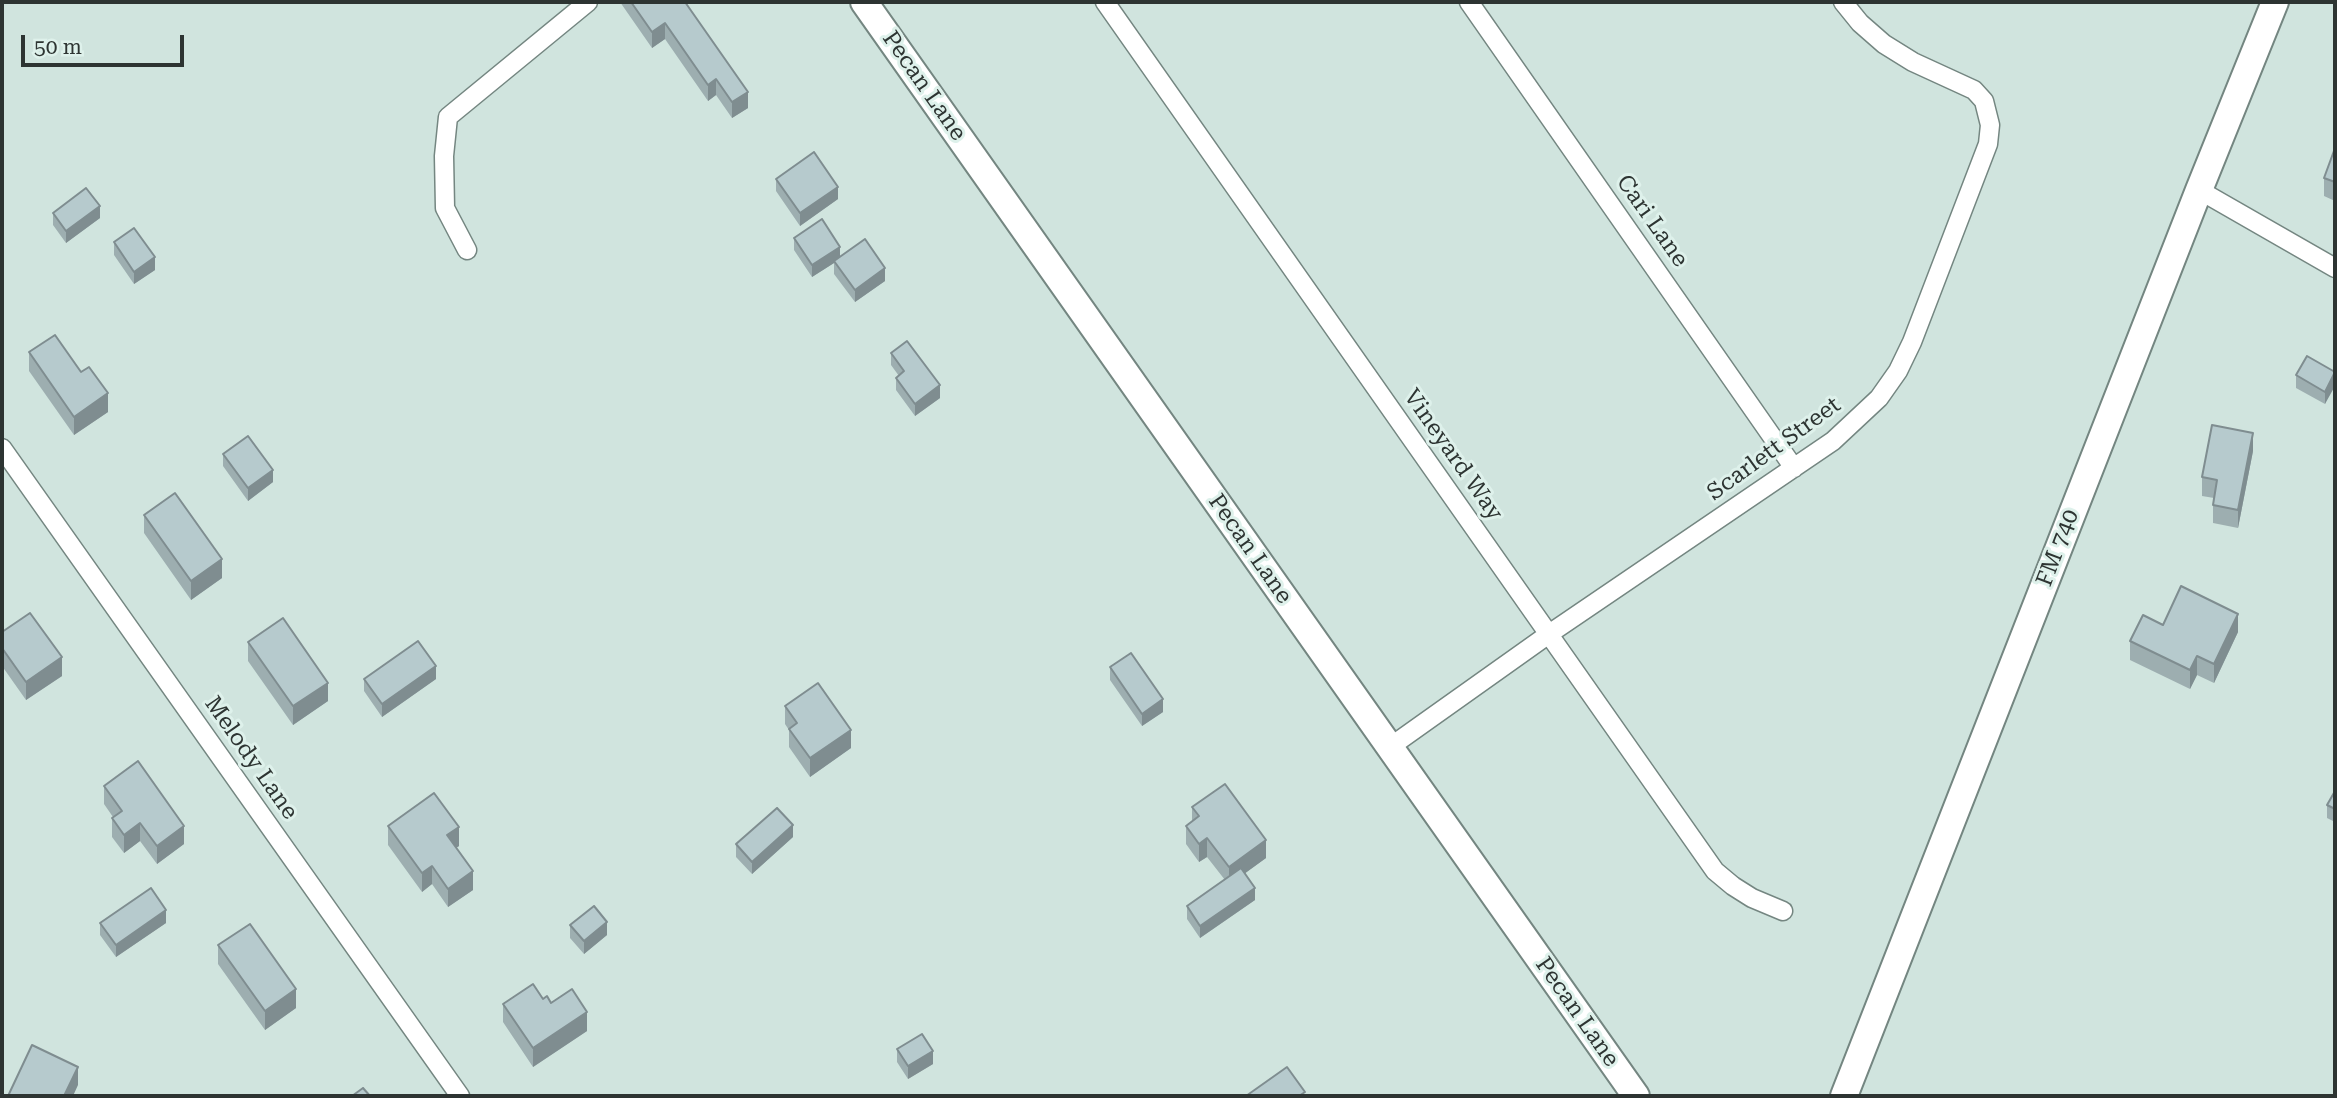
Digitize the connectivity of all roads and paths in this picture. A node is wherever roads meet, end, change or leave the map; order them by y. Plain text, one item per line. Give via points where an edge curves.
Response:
1 (588, 2) edge
2 (864, 2) edge
3 (1105, 2) edge
4 (1469, 2) edge
5 (1843, 2) edge
6 (2275, 2) edge
7 (2199, 190) junction
8 (467, 250) dead end
9 (2335, 268) edge
10 (2, 448) edge
11 (1794, 468) junction
12 (1549, 634) junction
13 (1390, 747) junction
14 (1783, 911) dead end
15 (460, 1096) edge
16 (1636, 1096) edge
17 (1844, 1096) edge

1 - 8 street via 448,117 445,208
2 - 13 street, Pecan Lane
3 - 12 street, Vineyard Way
4 - 11 street, Cari Lane
5 - 11 street, Scarlett Street via 1884,44 1974,90 1984,102 1990,125 1988,144 1898,371 1861,416
6 - 7 street, FM 740 / FM 740
7 - 9 street
7 - 17 street, FM 740 / FM 740
10 - 15 street, Melody Lane
11 - 12 street, Scarlett Street
12 - 13 street, Scarlett Street
12 - 14 street, Vineyard Way via 1715,871 1752,898
13 - 16 street, Pecan Lane

